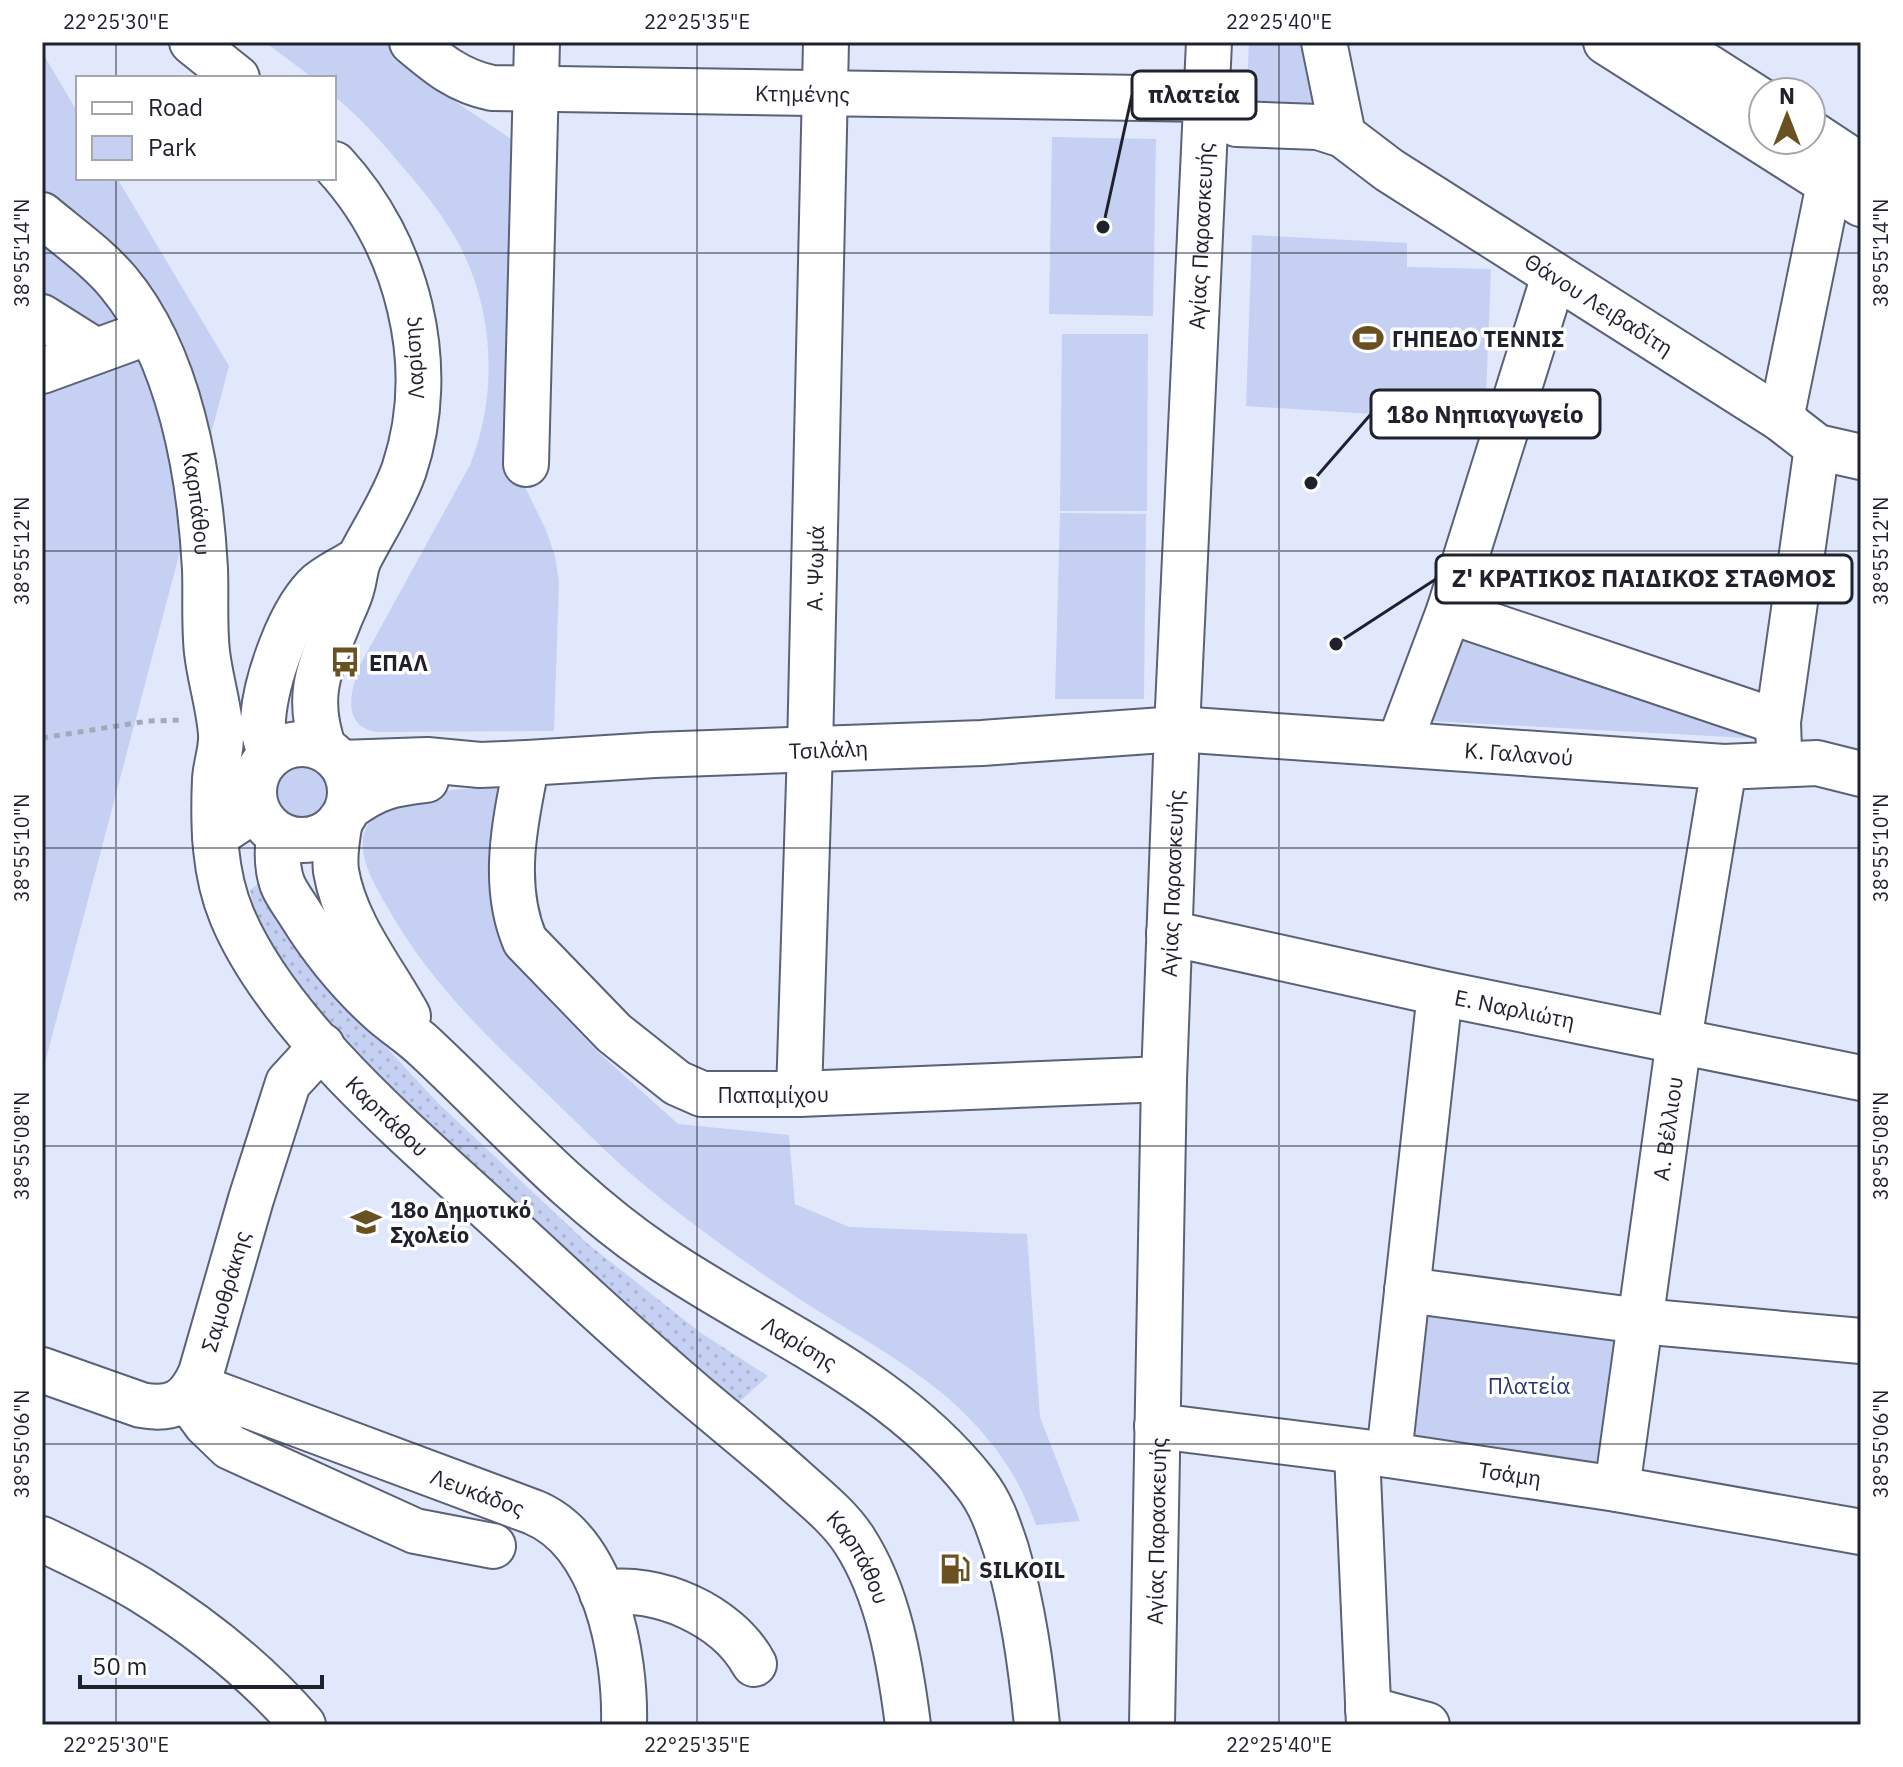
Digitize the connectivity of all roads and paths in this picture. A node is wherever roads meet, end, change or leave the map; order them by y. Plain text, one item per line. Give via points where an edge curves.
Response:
1 (192, 42) edge
2 (412, 42) edge
3 (537, 42) edge
4 (826, 42) edge
5 (1209, 42) edge
6 (1324, 42) edge
7 (1606, 42) edge
8 (1684, 46) edge
9 (234, 76) edge
10 (535, 88) junction
11 (1747, 91) edge
12 (825, 92) junction
13 (1207, 99) junction
14 (1343, 135) junction
15 (1827, 154) edge
16 (336, 166) edge
17 (1850, 184) edge
18 (42, 215) edge
19 (1554, 276) junction
20 (42, 317) edge
21 (155, 344) junction
22 (96, 351) junction
23 (42, 371) edge
24 (1781, 419) junction
25 (1817, 447) junction
26 (1861, 457) edge
27 (526, 464) dead end
28 (358, 560) junction
29 (1449, 611) junction
30 (1177, 729) junction
31 (42, 738) edge
32 (222, 738) junction
33 (1779, 743) junction
34 (1399, 744) junction
35 (810, 750) junction
36 (332, 756) junction
37 (527, 763) junction
38 (480, 765) junction
39 (1724, 767) junction
40 (1861, 774) edge
41 (266, 793) junction
42 (344, 815) junction
43 (215, 836) junction
44 (1169, 933) junction
45 (1440, 993) junction
46 (1679, 1040) junction
47 (322, 1046) junction
48 (425, 1046) junction
49 (1861, 1078) edge
50 (1164, 1079) junction
51 (799, 1094) junction
52 (1407, 1290) junction
53 (1640, 1321) junction
54 (1861, 1341) edge
55 (42, 1370) edge
56 (191, 1392) junction
57 (1157, 1426) junction
58 (1373, 1454) junction
59 (1617, 1489) junction
60 (1861, 1532) edge
61 (42, 1539) edge
62 (493, 1546) dead end
63 (602, 1593) junction
64 (754, 1664) dead end
65 (1369, 1717) edge
66 (303, 1725) edge
67 (624, 1725) edge
68 (908, 1725) edge
69 (1037, 1725) edge
70 (1152, 1725) edge
71 (1427, 1725) edge

1 - 9 street
2 - 10 street, Κτημένης via 450,74 472,84
3 - 10 street
4 - 12 street, Α. Ψωμά
5 - 13 street, Αγίας Παρασκευής
6 - 14 street
7 - 17 street
8 - 11 street
10 - 12 street, Κτημένης
10 - 27 street
12 - 13 street, Κτημένης
12 - 35 street, Α. Ψωμά
13 - 14 street, Θάνου Λειβαδίτη via 1237,124 1318,127
13 - 30 street, Αγίας Παρασκευής
14 - 19 street, Θάνου Λειβαδίτη
15 - 17 street
16 - 28 street, Λαρίσης via 384,231 399,265 417,374 412,440 403,471
17 - 24 street
18 - 21 street, Καρπάθου via 116,280
19 - 24 street, Θάνου Λειβαδίτη
19 - 29 street
20 - 22 street
21 - 22 street
21 - 32 street, Καρπάθου via 175,389 196,474 207,651
22 - 23 street
24 - 25 street, Θάνου Λειβαδίτη
25 - 26 street, Θάνου Λειβαδίτη
25 - 33 street
28 - 36 street, Λαρίσης via 315,687 314,723
28 - 41 street, Λαρίσης via 320,583 285,640 262,722
29 - 33 street
29 - 34 street
30 - 34 street, Κ. Γαλανού
30 - 35 street, Τσιλάλη
30 - 44 street, Αγίας Παρασκευής
31 - 32 path via 182,720
32 - 41 street
32 - 43 street, Καρπάθου via 215,775
33 - 39 street, Κ. Γαλανού
33 - 40 street, Κ. Γαλανού via 1817,763
34 - 39 street, Κ. Γαλανού
35 - 37 street, Τσιλάλη
35 - 51 street, Α. Ψωμά
36 - 38 street
36 - 41 street via 310,744 296,744
36 - 42 street via 350,785
37 - 38 street, Τσιλάλη
37 - 51 street, Παπαμίχου via 515,821 512,900 535,955 614,1033 677,1083 702,1094
38 - 42 street via 458,776 371,791
39 - 46 street, Α. Βέλλιου
41 - 42 street via 295,840 328,833
41 - 43 street
41 - 48 street, Λαρίσης via 282,885 328,956 384,1014
42 - 48 street, Λαρίσης via 336,871 350,917
43 - 47 street, Καρπάθου via 226,900 247,946 276,992
44 - 45 street, Ε. Ναρλιώτη
44 - 50 street, Αγίας Παρασκευής
45 - 46 street, Ε. Ναρλιώτη
45 - 52 street
46 - 49 street, Ε. Ναρλιώτη
46 - 53 street, Α. Βέλλιου
47 - 56 street, Σαμοθράκης via 288,1083
47 - 68 street, Καρπάθου via 424,1150 597,1311 842,1525 869,1569 886,1615
48 - 69 street, Λαρίσης via 542,1162 614,1224 706,1288 867,1383 959,1464 995,1514 1013,1572
50 - 51 street, Παπαμίχου
50 - 57 street, Αγίας Παρασκευής
52 - 53 street
52 - 58 street
53 - 54 street
53 - 59 street, Α. Βέλλιου
55 - 56 street via 155,1408
56 - 62 street, Λευκάδος via 206,1424 230,1447 415,1531
56 - 63 street, Λευκάδος via 544,1517 579,1547
57 - 58 street, Τσάμη
57 - 70 street, Αγίας Παρασκευής
58 - 59 street, Τσάμη
58 - 65 street
59 - 60 street, Τσάμη
61 - 66 street via 178,1614
63 - 64 street via 638,1591 697,1612 738,1640
63 - 67 street, Λευκάδος via 614,1632
65 - 71 street

